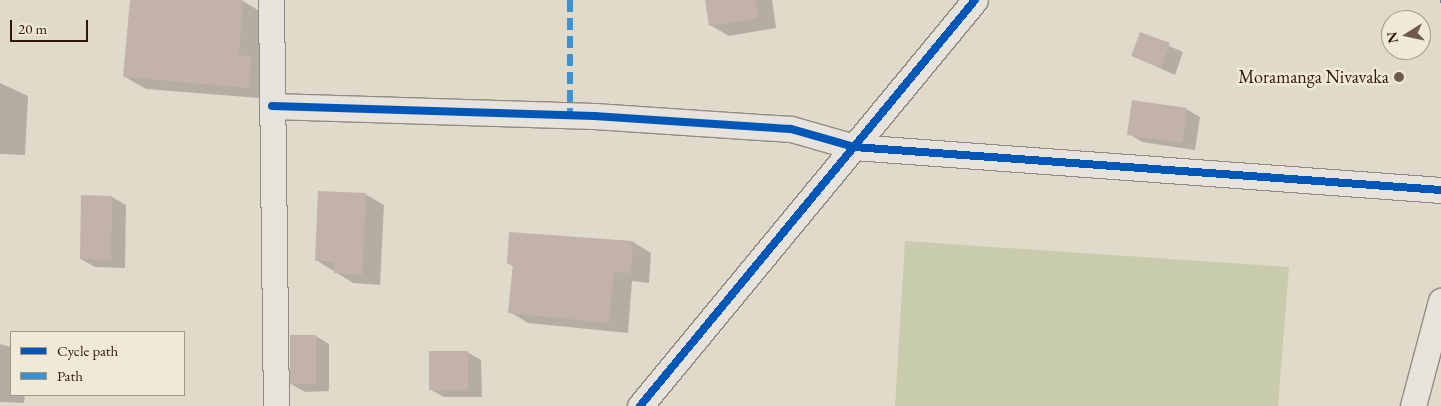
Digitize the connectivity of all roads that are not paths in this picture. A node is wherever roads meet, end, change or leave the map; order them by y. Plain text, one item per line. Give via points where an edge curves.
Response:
1 (271, 0) edge
2 (975, 0) edge
3 (272, 106) junction
4 (854, 147) junction
5 (1441, 190) edge
6 (1441, 301) edge
7 (276, 406) edge
8 (640, 406) edge
9 (1413, 406) edge

1 - 3 street
2 - 4 street
3 - 4 street via 594,116 792,129
3 - 7 street
4 - 5 street
4 - 8 street
6 - 9 street

